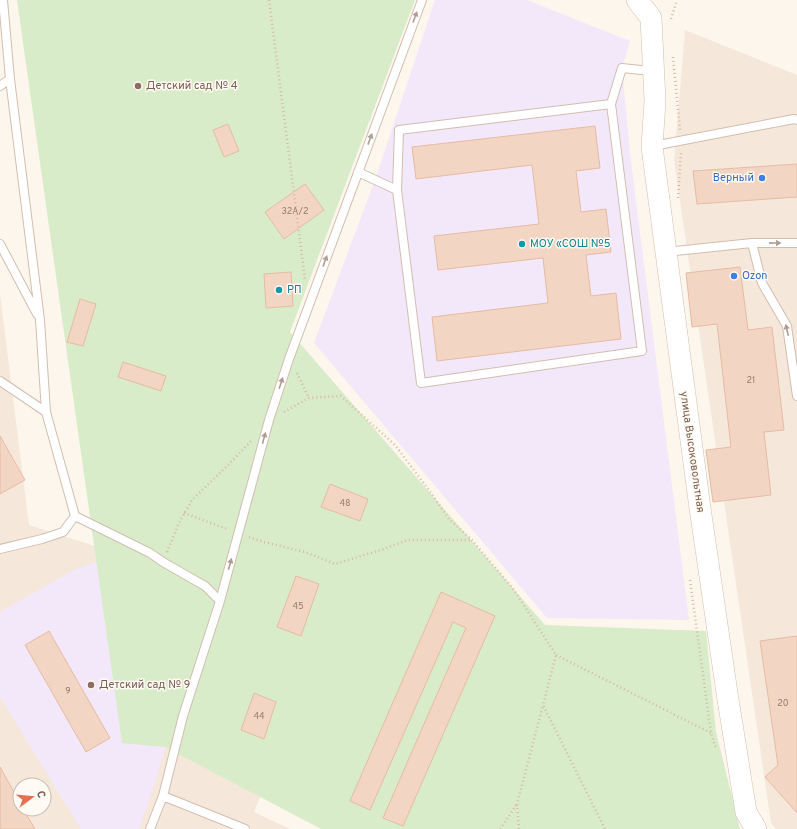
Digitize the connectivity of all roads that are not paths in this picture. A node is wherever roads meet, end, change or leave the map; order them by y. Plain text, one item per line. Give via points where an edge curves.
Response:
1 (3, 0) edge
2 (422, 0) edge
3 (636, 0) edge
4 (654, 71) junction
5 (10, 79) junction
6 (0, 86) edge
7 (611, 104) junction
8 (797, 120) edge
9 (652, 146) junction
10 (358, 172) junction
11 (397, 190) junction
12 (752, 243) junction
13 (797, 243) edge
14 (0, 244) edge
15 (666, 252) junction
16 (40, 320) junction
17 (0, 381) edge
18 (797, 396) edge
19 (46, 412) junction
20 (75, 516) junction
21 (0, 549) edge
22 (220, 601) junction
23 (163, 796) junction
24 (150, 829) edge
25 (245, 829) edge
26 (756, 829) edge

1 - 5 lane
10 -> 2 lane
3 - 4 street, улица Высоковольтная via 651,18
4 - 7 lane via 622,68
4 - 9 street, улица Высоковольтная
5 - 6 lane
5 - 16 lane
7 - 11 lane via 399,130
7 - 11 lane via 642,351 421,383
8 - 9 lane
9 - 15 street, улица Высоковольтная
10 - 11 lane
22 -> 10 lane via 269,420 289,358
12 -> 13 lane
12 - 15 lane
18 -> 12 lane via 787,326 762,283
14 - 16 lane
15 - 26 street, улица Высоковольтная via 727,694 746,812
16 - 19 lane
17 - 19 lane
19 - 20 lane
20 - 21 lane via 63,532 42,540
20 - 22 lane via 150,553 206,586
22 - 23 lane via 183,716
23 - 24 lane
23 - 25 lane

